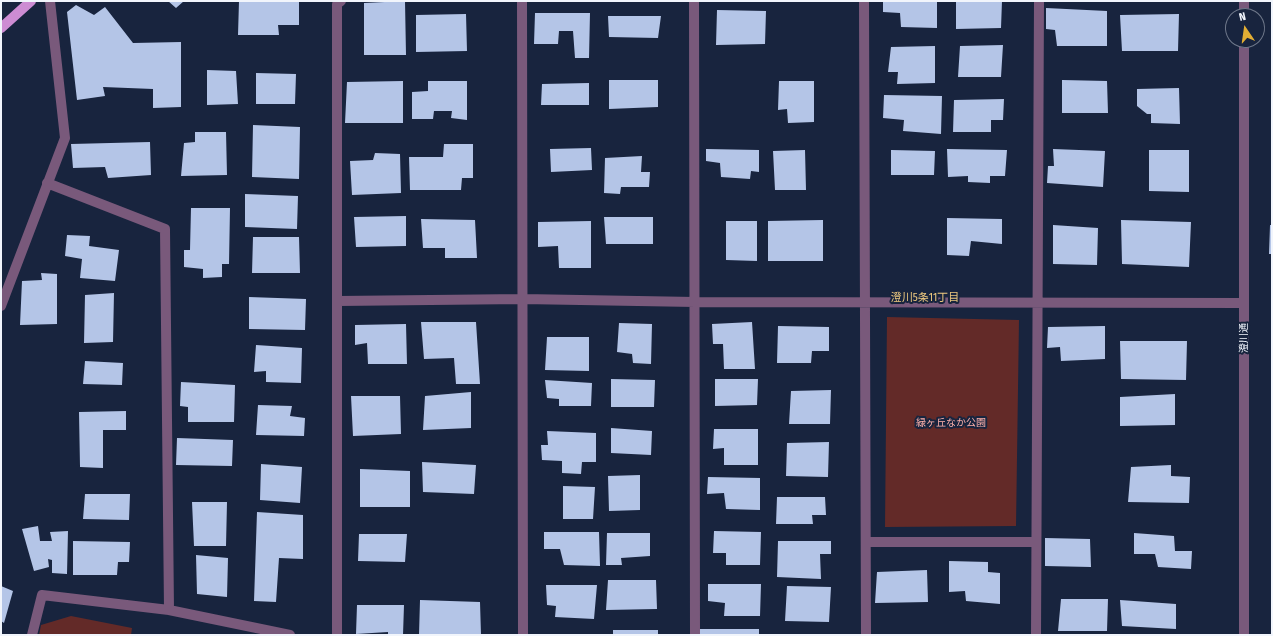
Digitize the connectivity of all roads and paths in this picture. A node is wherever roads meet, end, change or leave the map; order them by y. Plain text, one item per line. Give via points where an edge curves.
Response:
1 (31, 1) edge
2 (50, 1) edge
3 (341, 1) edge
4 (522, 1) edge
5 (694, 1) edge
6 (864, 1) edge
7 (1039, 1) edge
8 (1, 28) edge
9 (1244, 48) edge
10 (47, 183) junction
11 (523, 299) junction
12 (338, 301) junction
13 (695, 302) junction
14 (864, 302) junction
15 (1038, 302) junction
16 (1244, 303) junction
17 (1, 306) edge
18 (866, 542) junction
19 (1036, 542) junction
20 (169, 610) junction
21 (32, 635) edge
22 (290, 635) edge
23 (337, 635) edge
24 (523, 635) edge
25 (695, 635) edge
26 (866, 635) edge
27 (1036, 635) edge
28 (1244, 635) edge

1 - 8 main road
2 - 10 street via 65,138
3 - 12 street via 337,4
4 - 11 street
5 - 13 street
6 - 14 street
7 - 15 street
9 - 16 street, 澄川通
10 - 17 street
10 - 20 street via 165,230
11 - 12 street
11 - 13 street
11 - 24 street
12 - 23 street
13 - 14 street
13 - 25 street
14 - 15 street
14 - 18 street
15 - 16 street
15 - 19 street
16 - 28 street, 澄川通
18 - 19 street
18 - 26 street
19 - 27 street
20 - 21 street via 42,595
20 - 22 street

